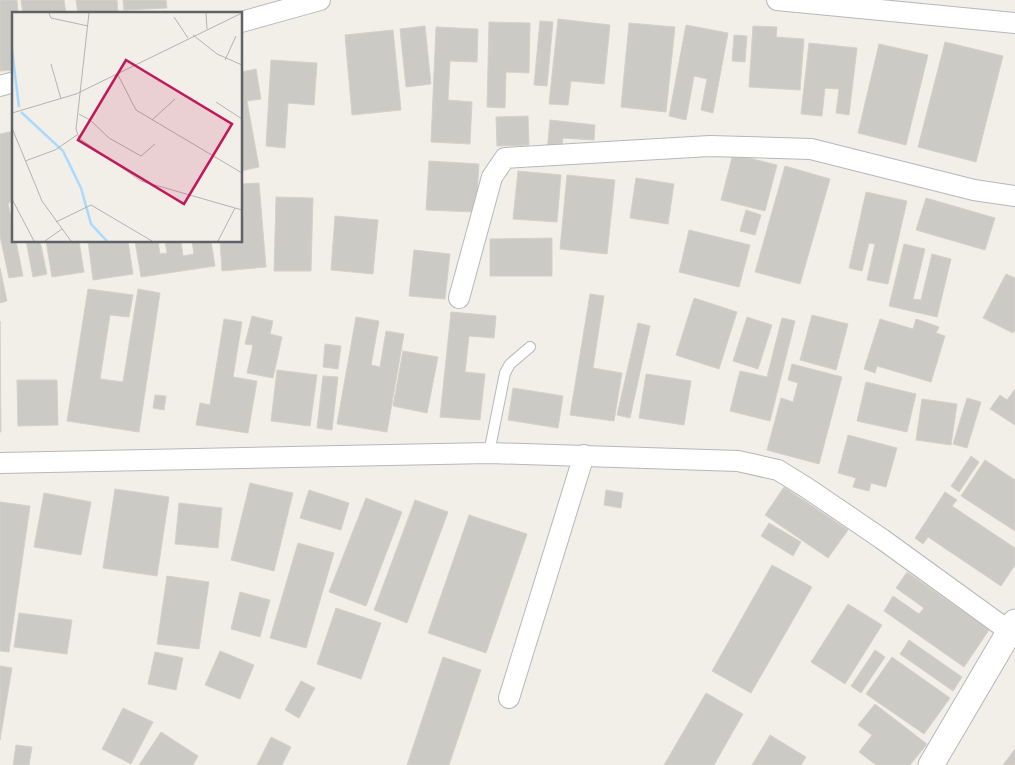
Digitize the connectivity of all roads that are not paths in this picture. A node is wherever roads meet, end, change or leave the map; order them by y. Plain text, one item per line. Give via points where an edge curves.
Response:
1 (320, 0) edge
2 (777, 0) edge
3 (242, 22) edge
4 (1015, 23) edge
5 (1015, 196) edge
6 (458, 298) dead end
7 (530, 347) dead end
8 (489, 453) junction
9 (584, 455) junction
10 (0, 463) edge
11 (1012, 626) edge
12 (509, 698) dead end
13 (930, 765) edge

1 - 3 street
2 - 4 street
5 - 6 street via 974,190 811,149 710,146 505,158 492,177
7 - 8 lane via 510,364 505,373
8 - 9 street
8 - 10 street
9 - 11 street via 738,461 778,470
9 - 12 street
11 - 13 street

